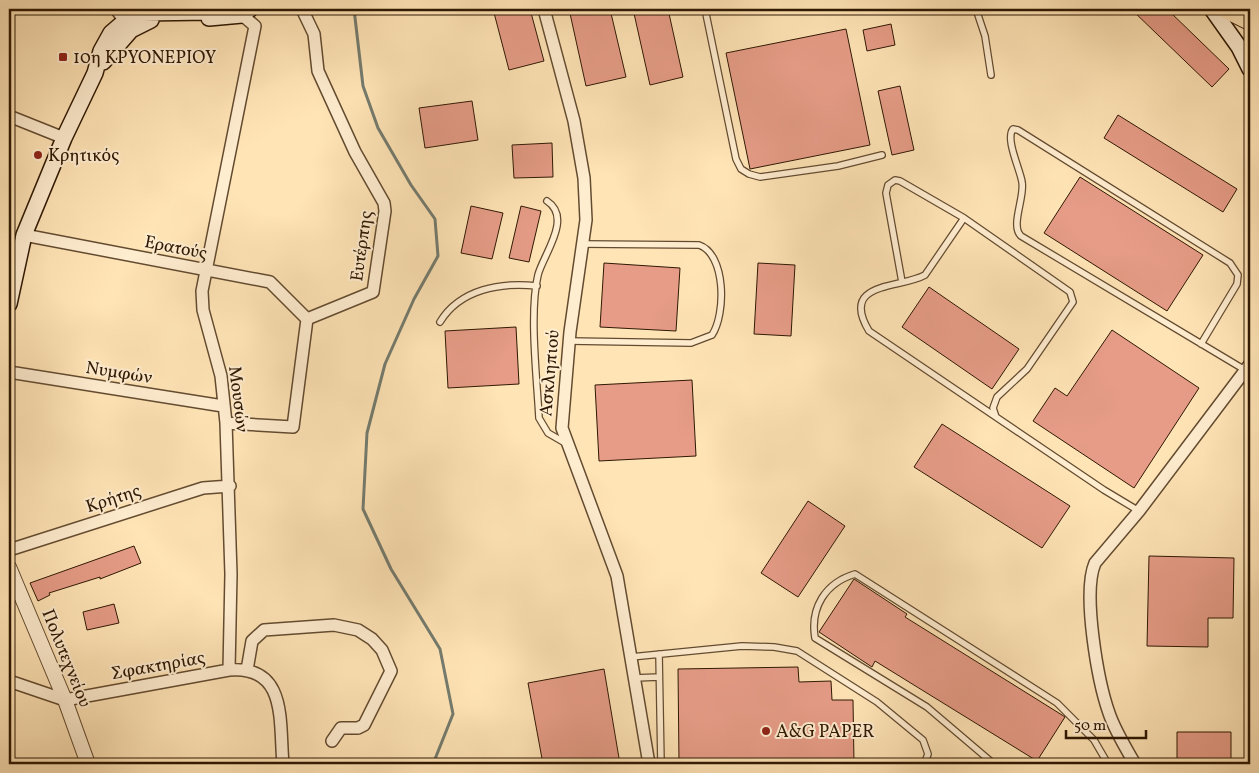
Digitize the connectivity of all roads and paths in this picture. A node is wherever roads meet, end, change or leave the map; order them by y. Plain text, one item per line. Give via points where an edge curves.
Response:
1 (222, 9) edge
2 (302, 9) edge
3 (544, 9) edge
4 (704, 9) edge
5 (976, 9) edge
6 (1212, 9) edge
7 (1228, 9) edge
8 (246, 12) edge
9 (124, 20) edge
10 (1250, 20) edge
11 (1250, 69) edge
12 (991, 75) dead end
13 (9, 116) edge
14 (64, 138) junction
15 (882, 155) dead end
16 (547, 201) dead end
17 (964, 218) junction
18 (24, 235) junction
19 (583, 244) junction
20 (205, 270) junction
21 (902, 282) junction
22 (537, 286) junction
23 (9, 304) edge
24 (307, 320) junction
25 (440, 322) dead end
26 (569, 341) junction
27 (1201, 344) junction
28 (1248, 367) edge
29 (9, 372) edge
30 (223, 406) junction
31 (996, 417) junction
32 (226, 423) junction
33 (567, 444) junction
34 (230, 486) junction
35 (1139, 511) junction
36 (9, 550) edge
37 (9, 567) edge
38 (13, 588) edge
39 (659, 654) junction
40 (631, 657) junction
41 (228, 670) junction
42 (247, 670) junction
43 (659, 677) junction
44 (636, 678) junction
45 (9, 682) edge
46 (65, 700) junction
47 (332, 741) dead end
48 (88, 764) edge
49 (283, 764) edge
50 (649, 764) edge
51 (662, 764) edge
52 (918, 764) edge
53 (994, 764) edge
54 (1108, 764) edge
55 (1136, 764) edge

1 - 9 main road via 142,13
2 - 24 street, Ευτέρπης via 314,34 318,70 354,152 384,203 385,211 373,292
3 - 19 street, Ασκληπιού via 574,121 584,178 586,220
4 - 15 lane via 731,142 741,169 760,177 838,166
5 - 12 lane via 985,36
6 - 11 main road
7 - 10 highway
8 - 9 main road
8 - 20 street, Μουσών via 255,26
9 - 14 main road via 100,50 94,73
13 - 14 street
14 - 18 main road
16 - 22 lane via 555,211 557,226 538,274
17 - 21 lane via 925,275
17 - 21 lane via 900,181 891,182 886,193
17 - 31 lane via 1066,288 1072,299 1027,369 997,397 993,408
18 - 20 street, Ερατούς
18 - 23 main road
19 - 26 street, Ασκληπιού
19 - 26 lane via 699,245 707,248 718,267 721,319 712,335 691,343
20 - 24 street, Ερατούς via 270,282
20 - 30 street, Μουσών via 203,310 221,376
21 - 31 lane via 878,288 865,298 861,313 869,332
22 - 25 lane via 500,286 463,297 448,309
22 - 33 lane via 539,418 548,433
24 - 32 street via 293,426
26 - 33 street, Ασκληπιού via 562,428
27 - 27 lane via 1238,284 1236,269 1018,130 1011,131 1022,182 1022,202 1016,226 1018,234
27 - 28 lane
28 - 35 street
29 - 30 street, Νυμφών
30 - 32 street, Μουσών
31 - 35 lane
32 - 34 street, Μουσών
33 - 40 street, Ασκληπιού via 617,576
34 - 36 street, Κρήτης via 203,488
34 - 41 street, Μουσών
35 - 55 street via 1095,563 1090,582 1097,663 1105,699 1116,729
37 - 38 street, Πολυτεχνείου
38 - 46 street, Πολυτεχνείου
39 - 40 lane
39 - 43 lane
39 - 52 lane via 742,646 797,651 877,702 923,740 928,754 925,762
40 - 44 street, Ασκληπιού
41 - 42 street
41 - 46 street, Σφακτηρίας
42 - 47 street via 252,641 264,630 342,625 372,639 391,667 390,677 364,725 341,728
42 - 49 street via 268,680 276,694
43 - 44 lane
43 - 51 lane
44 - 50 street, Ασκληπιού
45 - 46 street
46 - 48 street, Πολυτεχνείου
53 - 54 lane via 926,707 815,638 813,622 817,606 832,585 855,574 1057,703 1094,740

